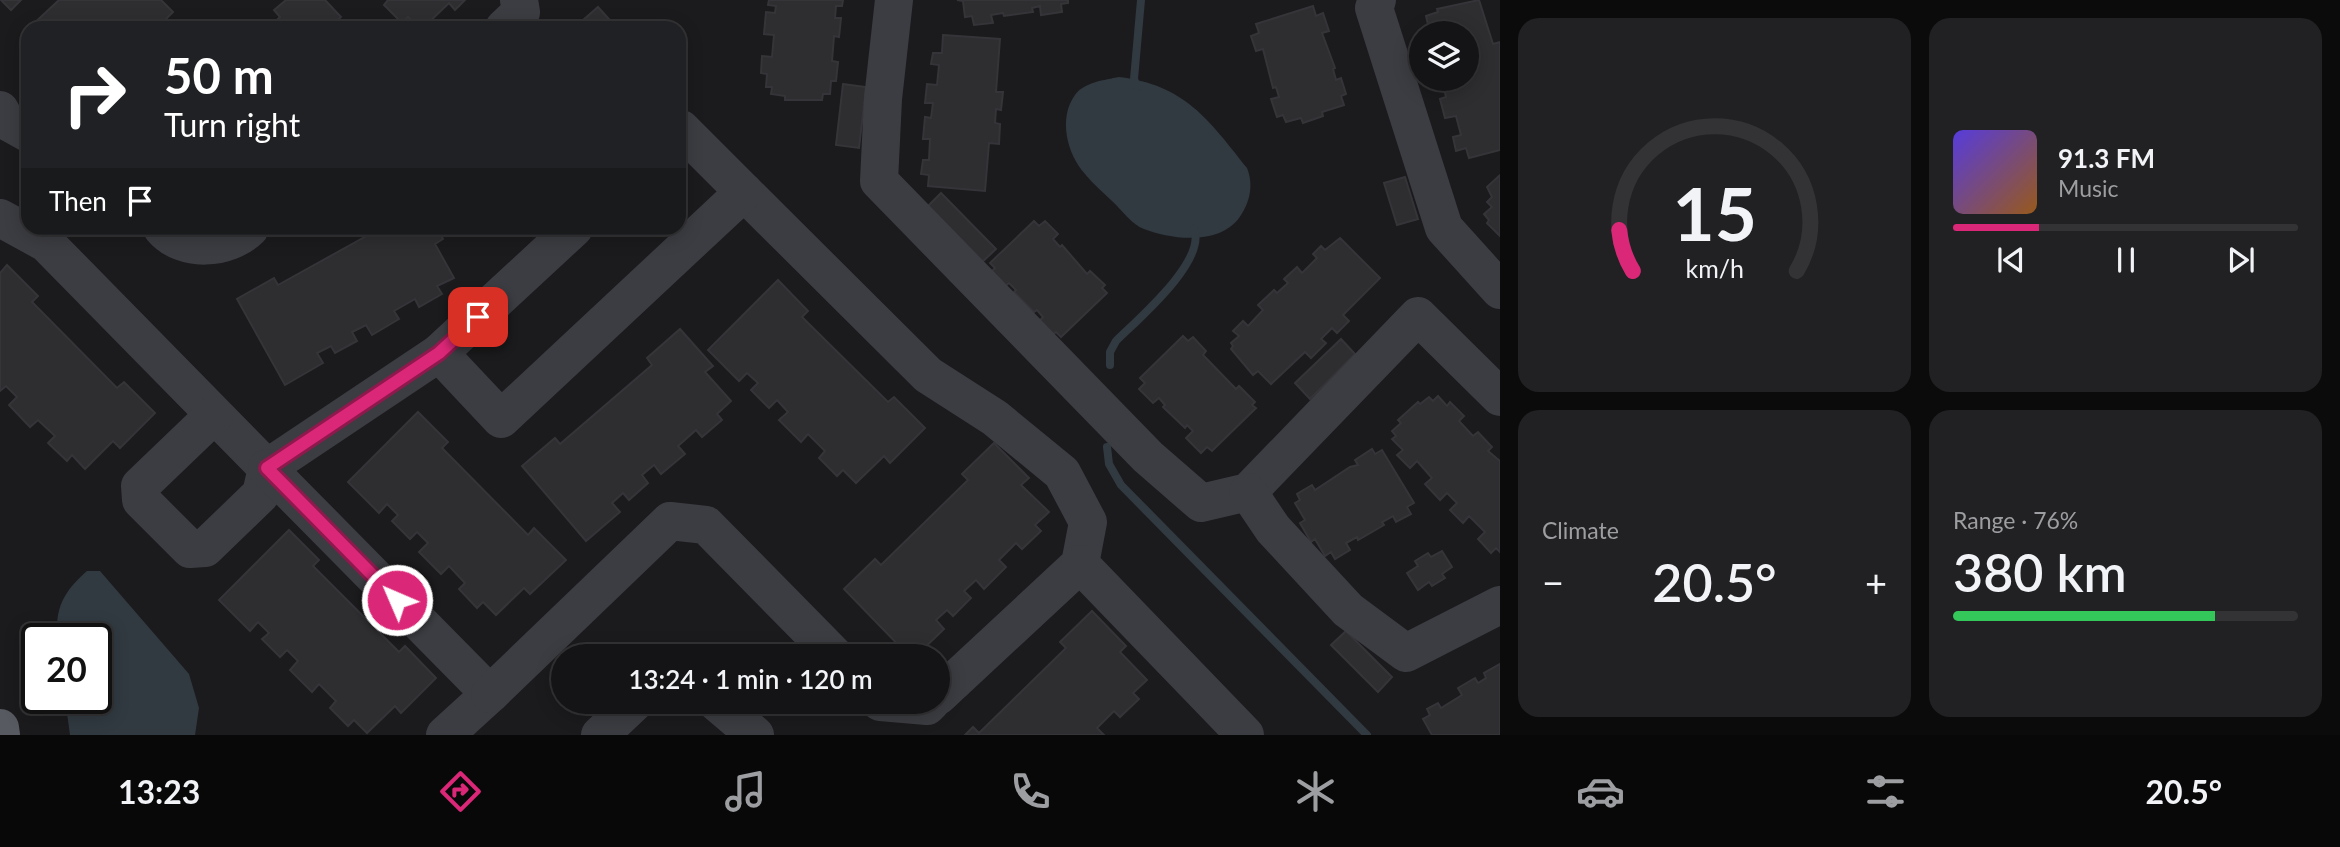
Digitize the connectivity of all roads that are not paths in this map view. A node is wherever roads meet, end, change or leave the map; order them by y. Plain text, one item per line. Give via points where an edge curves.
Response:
1 (519, 0) edge
2 (894, 0) edge
3 (1377, 0) edge
4 (511, 21) edge
5 (686, 133) edge
6 (744, 192) junction
7 (0, 218) edge
8 (21, 229) edge
9 (31, 235) edge
10 (168, 235) edge
11 (243, 235) edge
12 (566, 235) edge
13 (1500, 290) edge
14 (439, 353) junction
15 (1500, 397) edge
16 (214, 415) junction
17 (267, 468) junction
18 (1248, 492) junction
19 (1080, 564) junction
20 (1500, 605) edge
21 (823, 644) edge
22 (950, 685) edge
23 (490, 694) junction
24 (622, 714) edge
25 (730, 714) edge
26 (0, 728) edge
27 (1, 735) edge
28 (445, 735) edge
29 (600, 735) edge
30 (755, 735) edge
31 (1245, 735) edge

1 - 4 lane via 520,12
2 - 18 lane via 879,181 1148,457 1201,503
3 - 13 lane via 1374,8 1444,228
5 - 6 lane
6 - 14 lane via 501,419
6 - 19 lane via 928,375 995,418 1062,473 1088,522
7 - 8 lane
9 - 16 lane via 46,243
10 - 11 lane via 212,247
12 - 14 lane
14 - 17 lane
15 - 18 lane via 1418,316
16 - 17 lane
16 - 17 lane via 140,486 141,500 190,549 205,548 261,494
17 - 23 lane
18 - 20 lane via 1273,529 1348,610 1406,653
19 - 22 lane
19 - 31 lane
21 - 23 lane via 706,525 670,521
23 - 28 lane
24 - 29 lane
25 - 30 lane
26 - 27 main road

